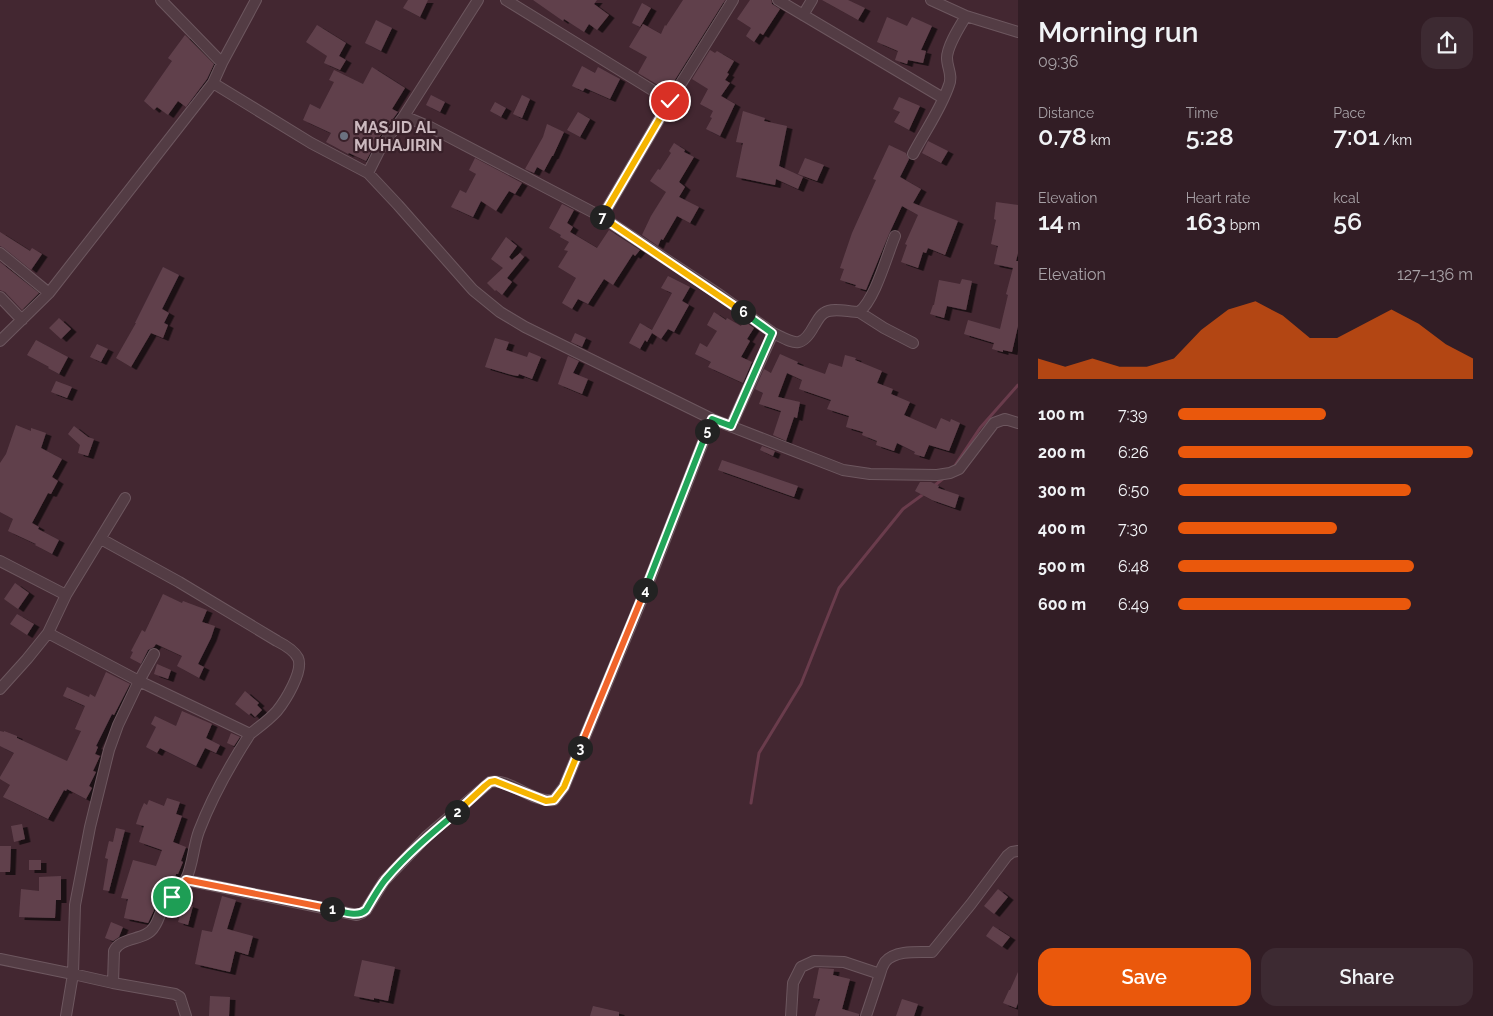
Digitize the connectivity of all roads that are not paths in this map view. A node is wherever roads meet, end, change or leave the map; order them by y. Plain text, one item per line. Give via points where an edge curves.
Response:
1 (161, 0) edge
2 (256, 0) edge
3 (478, 0) edge
4 (506, 0) edge
5 (733, 0) edge
6 (778, 0) edge
7 (812, 0) edge
8 (931, 0) edge
9 (803, 15) junction
10 (966, 16) junction
11 (1018, 32) edge
12 (222, 63) junction
13 (214, 83) junction
14 (943, 98) junction
15 (670, 101) junction
16 (404, 116) junction
17 (913, 154) dead end
18 (368, 173) junction
19 (602, 217) junction
20 (894, 236) dead end
21 (0, 253) edge
22 (49, 293) junction
23 (0, 297) edge
24 (859, 312) junction
25 (22, 320) junction
26 (772, 333) junction
27 (0, 341) edge
28 (913, 343) dead end
29 (712, 419) junction
30 (1018, 423) edge
31 (731, 426) junction
32 (125, 498) dead end
33 (101, 539) junction
34 (0, 561) edge
35 (66, 595) junction
36 (48, 633) junction
37 (154, 654) dead end
38 (139, 681) junction
39 (0, 689) edge
40 (250, 734) junction
41 (1018, 852) edge
42 (186, 880) junction
43 (0, 959) edge
44 (73, 974) junction
45 (880, 974) junction
46 (113, 983) junction
47 (66, 1016) edge
48 (186, 1016) edge
49 (791, 1016) edge
50 (866, 1016) edge

1 - 12 street
2 - 12 street
3 - 16 street
4 - 15 street
5 - 15 street
6 - 9 street
7 - 9 street
8 - 10 street
9 - 14 street
10 - 11 street
10 - 14 street via 947,57 951,74
12 - 13 street
13 - 18 street via 311,143
13 - 22 street
14 - 17 street
15 - 19 street
16 - 18 street via 381,147
16 - 19 street
18 - 29 street via 473,290 500,312
19 - 26 street
20 - 24 street via 872,295
21 - 22 street
22 - 25 street
23 - 25 street
24 - 26 street via 837,310 823,313 809,336 801,342
24 - 28 street
25 - 27 street
26 - 31 street
29 - 31 street
29 - 42 street via 564,787 554,800 546,801 507,785 490,782 407,857 384,881 362,913
30 - 31 street via 1005,419 994,422 959,469 937,475 870,474 843,470
32 - 33 street
33 - 35 street
33 - 40 street via 277,641 298,658 298,671 277,711
34 - 35 street
35 - 36 street
36 - 38 street
36 - 39 street
37 - 38 street
38 - 40 street
38 - 44 street via 109,750 90,827 75,905
40 - 42 street via 214,796 198,834
41 - 45 street via 1008,856 932,952 892,956 884,963
42 - 46 street via 164,907 153,929 115,947
43 - 44 street
44 - 46 street
44 - 47 street
45 - 49 street via 844,962 814,961 801,967 793,982
45 - 50 street
46 - 48 street via 175,994 180,998

